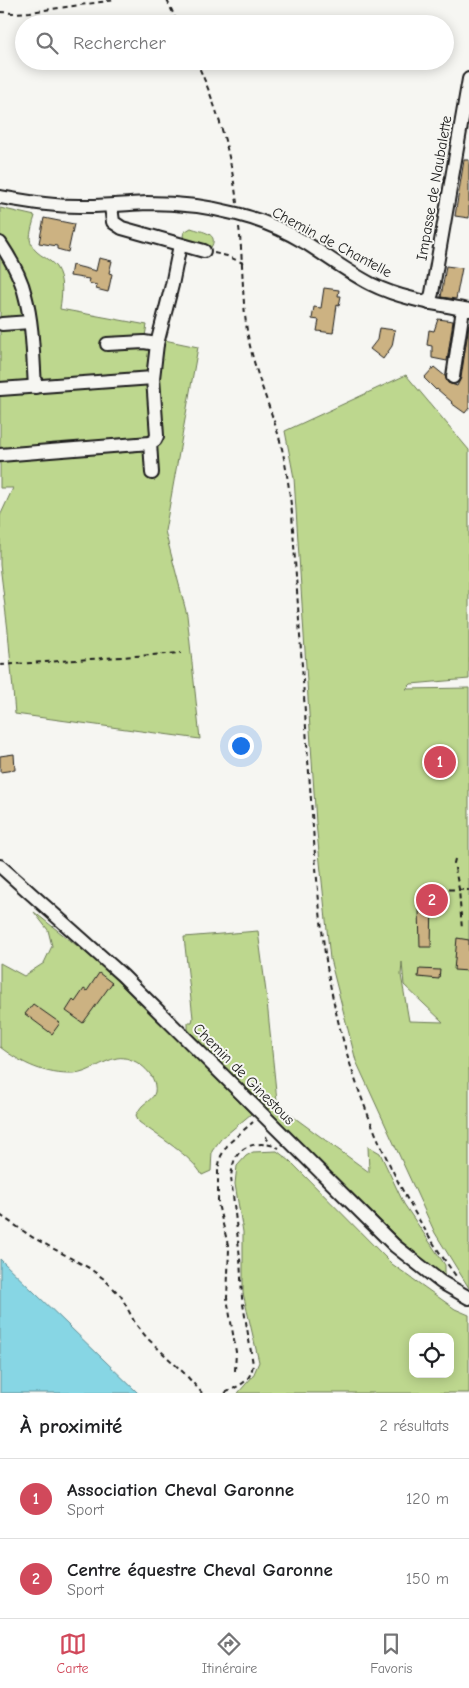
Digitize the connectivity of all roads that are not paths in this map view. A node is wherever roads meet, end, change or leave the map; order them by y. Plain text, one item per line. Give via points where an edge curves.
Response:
1 (469, 78) edge
2 (0, 197) edge
3 (110, 206) junction
4 (0, 243) edge
5 (180, 245) junction
6 (204, 251) road end
7 (429, 303) junction
8 (466, 309) edge
9 (30, 322) junction
10 (2, 324) dead end
11 (107, 344) dead end
12 (157, 344) junction
13 (453, 377) dead end
14 (153, 378) junction
15 (35, 387) junction
16 (0, 390) edge
17 (150, 443) junction
18 (0, 455) edge
19 (152, 473) dead end
20 (0, 866) edge
21 (469, 1298) edge

1 - 7 street, Impasse de Naubalette
2 - 3 street, Chemin de Chantelle via 58,205
3 - 5 street via 113,222 122,228
3 - 7 street, Chemin de Chantelle via 181,204 238,214 304,242 373,285
4 - 9 street via 20,280
5 - 6 street
5 - 12 street
7 - 8 street, Chemin de Chantelle
8 - 13 street
9 - 10 street
9 - 15 street
11 - 12 street
12 - 14 street
14 - 15 street
14 - 17 street via 157,436
15 - 16 street
17 - 18 street
17 - 19 street
20 - 21 street, Chemin de Ginestous via 122,976 394,1246 441,1282

